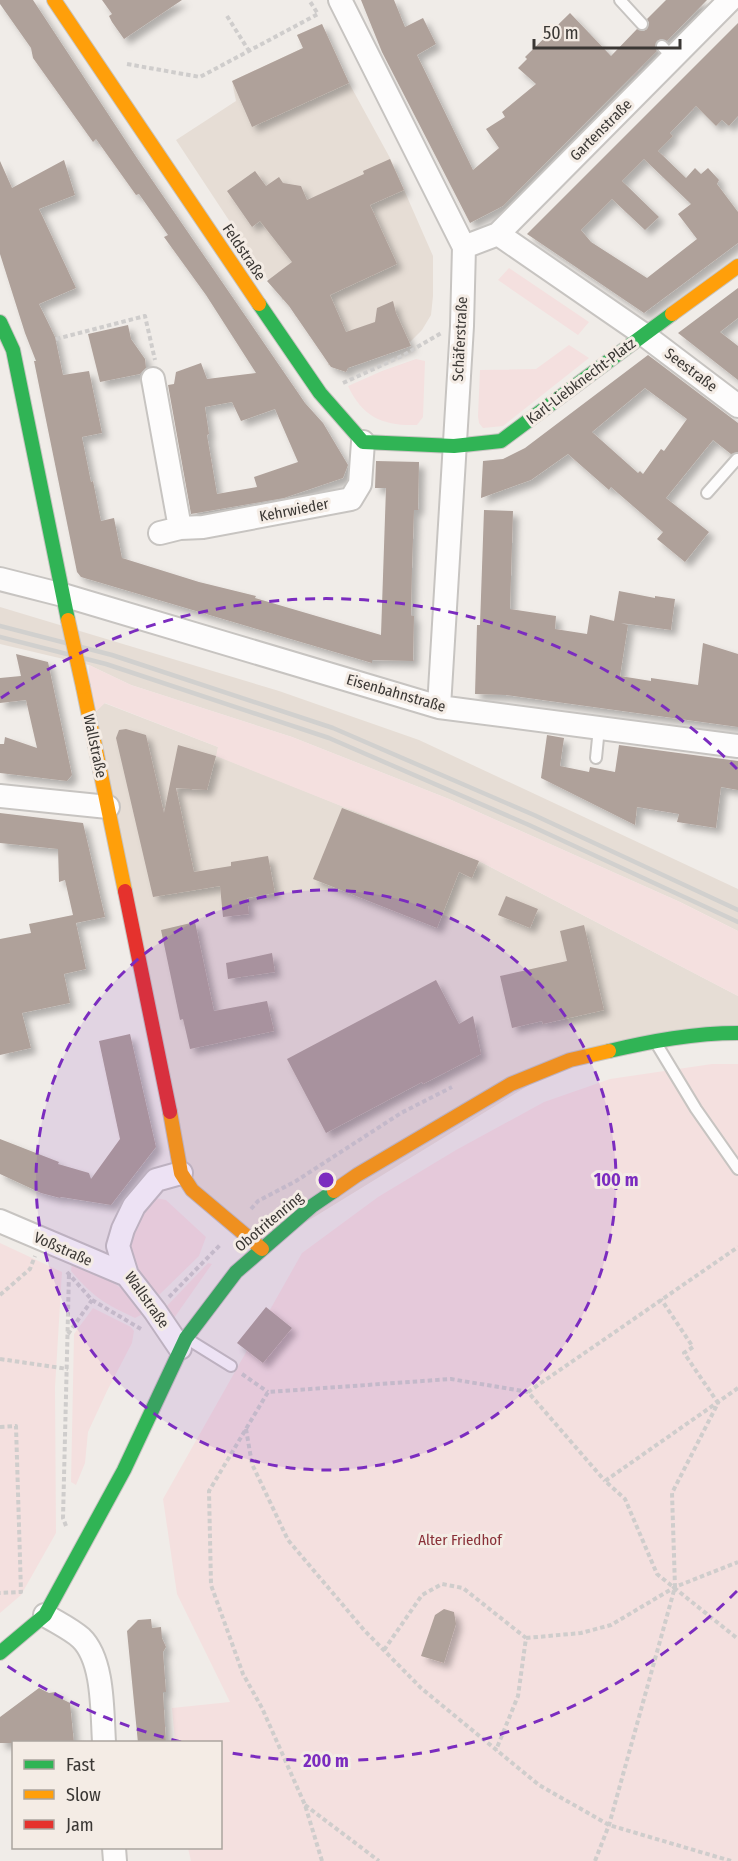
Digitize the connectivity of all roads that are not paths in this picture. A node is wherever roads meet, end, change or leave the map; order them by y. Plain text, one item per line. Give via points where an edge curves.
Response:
1 (54, 0) edge
2 (340, 0) edge
3 (621, 0) edge
4 (730, 0) edge
5 (642, 24) dead end
6 (498, 234) junction
7 (464, 247) junction
8 (738, 266) edge
9 (0, 322) edge
10 (643, 334) junction
11 (154, 368) road end
12 (738, 406) edge
13 (363, 442) junction
14 (454, 446) junction
15 (737, 459) edge
16 (707, 493) dead end
17 (0, 579) edge
18 (63, 595) junction
19 (439, 707) junction
20 (599, 728) junction
21 (738, 746) edge
22 (596, 758) dead end
23 (0, 796) edge
24 (108, 807) junction
25 (738, 1033) edge
26 (654, 1040) junction
27 (738, 1169) edge
28 (181, 1173) junction
29 (0, 1221) edge
30 (262, 1249) junction
31 (127, 1275) junction
32 (183, 1343) junction
33 (231, 1366) road end
34 (45, 1615) junction
35 (0, 1653) edge
36 (104, 1741) edge

1 - 13 street, Feldstraße via 320,393
2 - 7 street, Schäferstraße
3 - 5 lane
4 - 6 street, Gartenstraße via 668,52
6 - 7 street, Gartenstraße
6 - 10 street, Karl-Liebknecht-Platz
7 - 14 street, Schäferstraße
8 - 10 street
9 - 18 street, Wallstraße via 14,350
10 - 12 street, Seestraße
10 - 14 street, Karl-Liebknecht-Platz via 501,441
11 - 13 street, Kehrwieder via 170,531 351,499 360,484
13 - 14 street
14 - 19 street, Schäferstraße
15 - 16 lane
17 - 18 street, Eisenbahnstraße
18 - 19 street, Eisenbahnstraße
18 - 24 street, Wallstraße, bridge
19 - 20 street, Eisenbahnstraße
20 - 21 street, Eisenbahnstraße
20 - 22 lane
23 - 24 street
24 - 28 street, Wallstraße
25 - 26 street, Obotritenring
26 - 27 lane
26 - 30 street, Obotritenring via 570,1060 511,1084 357,1175 312,1206
28 - 30 street, Wallstraße via 192,1190
28 - 31 street, Wallstraße via 156,1180 134,1206 118,1246
29 - 31 street, Voßstraße
30 - 32 street, Obotritenring via 236,1272
31 - 32 street, Wallstraße
32 - 33 lane
32 - 34 street, Obotritenring via 124,1470
34 - 35 street, Obotritenring
34 - 36 street via 82,1638 94,1658

